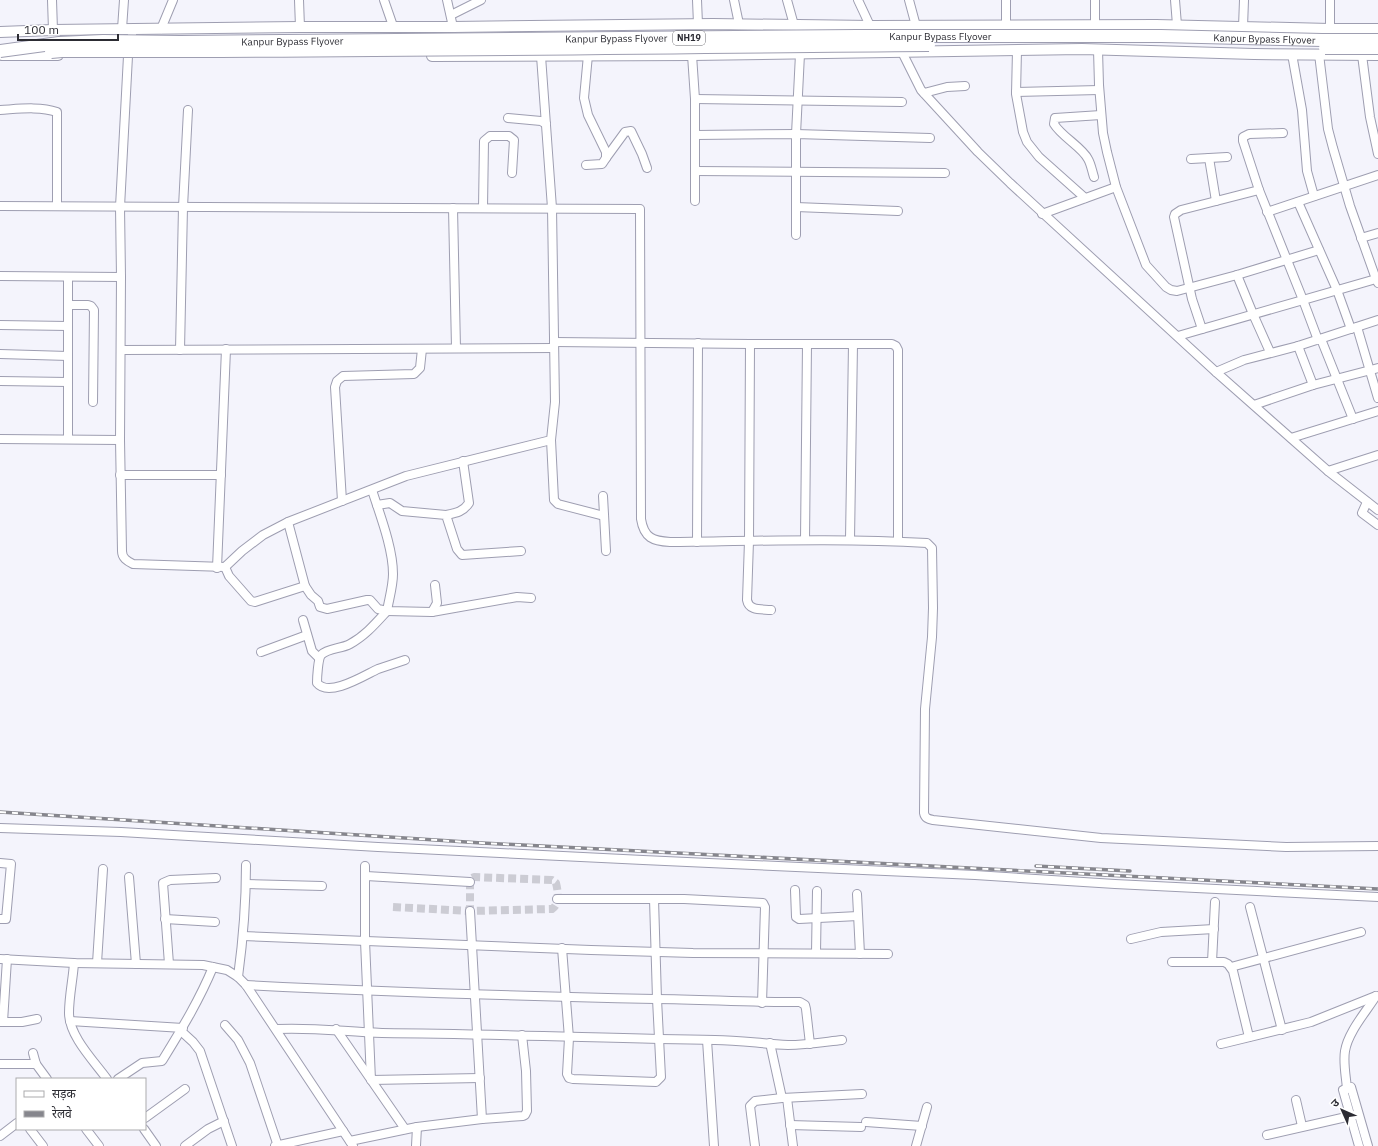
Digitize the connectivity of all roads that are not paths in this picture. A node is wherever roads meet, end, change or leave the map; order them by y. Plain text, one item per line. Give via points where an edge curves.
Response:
1 (52, 0) edge
2 (124, 0) edge
3 (173, 0) edge
4 (299, 0) edge
5 (384, 0) edge
6 (447, 0) edge
7 (481, 0) edge
8 (697, 0) edge
9 (734, 0) edge
10 (787, 0) edge
11 (858, 0) edge
12 (909, 0) edge
13 (1006, 0) edge
14 (1095, 0) edge
15 (1175, 0) edge
16 (1244, 0) edge
17 (1330, 0) edge
18 (451, 15) junction
19 (698, 24) junction
20 (739, 24) junction
21 (794, 25) junction
22 (1006, 25) junction
23 (1095, 25) junction
24 (1177, 25) junction
25 (300, 26) junction
26 (394, 26) junction
27 (453, 26) junction
28 (871, 26) junction
29 (899, 26) junction
30 (916, 26) junction
31 (1243, 27) junction
32 (127, 29) junction
33 (161, 29) junction
34 (1330, 29) junction
35 (1378, 29) edge
36 (53, 30) junction
37 (0, 32) edge
38 (1378, 40) edge
39 (1378, 48) edge
40 (1017, 50) junction
41 (1098, 50) junction
42 (0, 51) edge
43 (882, 52) junction
44 (902, 52) junction
45 (800, 54) junction
46 (1292, 54) junction
47 (1319, 54) junction
48 (0, 55) edge
49 (588, 55) junction
50 (692, 55) junction
51 (1362, 55) junction
52 (1378, 55) edge
53 (128, 56) junction
54 (541, 56) junction
55 (0, 59) edge
56 (966, 86) dead end
57 (1099, 90) junction
58 (1016, 92) junction
59 (924, 93) junction
60 (695, 99) junction
61 (798, 101) junction
62 (902, 102) dead end
63 (0, 110) edge
64 (188, 110) dead end
65 (1101, 115) junction
66 (508, 118) dead end
67 (546, 124) junction
68 (1283, 133) dead end
69 (796, 134) junction
70 (696, 135) junction
71 (930, 138) dead end
72 (1378, 154) edge
73 (1227, 156) dead end
74 (606, 158) junction
75 (1209, 158) junction
76 (1191, 159) dead end
77 (586, 165) dead end
78 (647, 168) dead end
79 (695, 170) junction
80 (796, 171) junction
81 (512, 173) dead end
82 (945, 173) dead end
83 (1378, 176) edge
84 (1094, 177) dead end
85 (1116, 187) junction
86 (1344, 188) junction
87 (1258, 190) junction
88 (1314, 196) junction
89 (1085, 198) junction
90 (696, 201) dead end
91 (1216, 201) junction
92 (1298, 202) junction
93 (0, 206) edge
94 (57, 206) junction
95 (120, 207) junction
96 (183, 207) junction
97 (796, 207) junction
98 (453, 208) junction
99 (483, 208) junction
100 (552, 208) junction
101 (898, 211) dead end
102 (1267, 212) junction
103 (1042, 214) junction
104 (1378, 233) edge
105 (796, 235) dead end
106 (1362, 238) junction
107 (1319, 250) junction
108 (1287, 261) junction
109 (1237, 275) junction
110 (0, 276) edge
111 (68, 277) junction
112 (121, 277) junction
113 (1377, 280) edge
114 (1189, 288) junction
115 (1336, 290) junction
116 (1303, 300) junction
117 (68, 305) junction
118 (1253, 314) junction
119 (1378, 320) edge
120 (0, 325) edge
121 (68, 326) junction
122 (1354, 328) junction
123 (1202, 329) junction
124 (1178, 336) junction
125 (1319, 339) junction
126 (640, 342) junction
127 (698, 343) junction
128 (750, 344) junction
129 (807, 344) junction
130 (853, 344) junction
131 (554, 345) junction
132 (1298, 346) junction
133 (456, 348) junction
134 (226, 349) junction
135 (422, 349) junction
136 (121, 350) junction
137 (180, 350) junction
138 (1270, 352) junction
139 (0, 354) edge
140 (68, 356) junction
141 (1374, 369) edge
142 (1216, 372) junction
143 (1337, 378) junction
144 (0, 381) edge
145 (68, 382) junction
146 (1313, 385) junction
147 (1378, 398) edge
148 (93, 402) dead end
149 (1254, 405) junction
150 (1378, 411) edge
151 (1353, 419) junction
152 (1291, 438) junction
153 (0, 439) edge
154 (68, 439) junction
155 (120, 440) junction
156 (551, 440) junction
157 (1378, 455) edge
158 (463, 461) junction
159 (1328, 471) junction
160 (120, 475) junction
161 (221, 475) junction
162 (372, 490) junction
163 (603, 496) dead end
164 (342, 501) junction
165 (1367, 502) junction
166 (377, 505) junction
167 (1378, 510) edge
168 (446, 515) junction
169 (604, 516) junction
170 (288, 522) junction
171 (1378, 525) edge
172 (805, 540) junction
173 (850, 540) junction
174 (749, 541) junction
175 (898, 541) junction
176 (697, 542) junction
177 (606, 550) dead end
178 (521, 551) dead end
179 (221, 568) junction
180 (435, 585) dead end
181 (305, 586) junction
182 (531, 598) dead end
183 (771, 610) dead end
184 (387, 611) junction
185 (432, 612) junction
186 (303, 620) dead end
187 (307, 635) junction
188 (261, 652) dead end
189 (319, 658) junction
190 (405, 660) dead end
191 (0, 828) edge
192 (1378, 846) edge
193 (0, 863) edge
194 (246, 864) dead end
195 (366, 866) dead end
196 (103, 869) dead end
197 (129, 876) dead end
198 (366, 876) junction
199 (216, 878) dead end
200 (470, 882) dead end
201 (246, 884) junction
202 (322, 886) dead end
203 (796, 890) dead end
204 (817, 891) dead end
205 (858, 894) dead end
206 (1378, 897) edge
207 (557, 899) dead end
208 (654, 899) junction
209 (1215, 902) dead end
210 (1250, 907) dead end
211 (470, 911) tunnel mouth
212 (858, 916) junction
213 (816, 918) junction
214 (0, 919) edge
215 (165, 919) junction
216 (215, 922) dead end
217 (1214, 929) junction
218 (1362, 932) dead end
219 (243, 936) junction
220 (1131, 939) dead end
221 (366, 941) junction
222 (472, 945) junction
223 (562, 948) junction
224 (656, 952) junction
225 (764, 952) junction
226 (816, 953) junction
227 (860, 954) junction
228 (888, 954) dead end
229 (1264, 958) junction
230 (4, 959) edge
231 (1172, 962) dead end
232 (1212, 962) junction
233 (74, 963) junction
234 (97, 963) junction
235 (136, 964) junction
236 (169, 964) junction
237 (213, 967) junction
238 (1231, 967) junction
239 (238, 977) junction
240 (246, 985) junction
241 (368, 991) junction
242 (474, 994) junction
243 (1377, 994) edge
244 (566, 997) junction
245 (657, 999) junction
246 (762, 1003) junction
247 (37, 1019) dead end
248 (70, 1021) junction
249 (1, 1022) edge
250 (225, 1025) dead end
251 (277, 1029) junction
252 (182, 1030) junction
253 (336, 1030) junction
254 (1282, 1030) junction
255 (368, 1032) junction
256 (476, 1034) junction
257 (522, 1035) junction
258 (1249, 1037) junction
259 (569, 1038) junction
260 (659, 1040) junction
261 (707, 1040) junction
262 (842, 1040) dead end
263 (770, 1043) junction
264 (810, 1044) junction
265 (1221, 1044) dead end
266 (33, 1053) dead end
267 (0, 1064) edge
268 (36, 1064) junction
269 (46, 1078) edge
270 (106, 1078) edge
271 (120, 1078) edge
272 (480, 1078) junction
273 (371, 1080) junction
274 (185, 1089) dead end
275 (862, 1094) dead end
276 (785, 1098) junction
277 (1296, 1100) dead end
278 (927, 1107) dead end
279 (1355, 1115) junction
280 (146, 1117) edge
281 (482, 1119) junction
282 (224, 1121) junction
283 (16, 1125) edge
284 (790, 1126) junction
285 (922, 1126) junction
286 (1302, 1126) junction
287 (417, 1127) junction
288 (405, 1129) junction
289 (31, 1130) edge
290 (87, 1130) edge
291 (145, 1130) edge
292 (343, 1131) junction
293 (1267, 1135) dead end
294 (0, 1136) edge
295 (352, 1143) edge
296 (43, 1146) edge
297 (99, 1146) edge
298 (156, 1146) edge
299 (185, 1146) edge
300 (232, 1146) edge
301 (277, 1146) edge
302 (416, 1146) edge
303 (714, 1146) edge
304 (755, 1146) edge
305 (793, 1146) edge
306 (916, 1146) edge
307 (1359, 1146) edge
308 (1368, 1146) edge

1 - 36 street
2 - 32 street
3 - 33 street
4 - 25 street
5 - 26 street
6 - 18 street
7 - 18 street
8 - 19 street
9 - 20 street
10 - 21 street
11 - 28 street
12 - 30 street
13 - 22 street
14 - 23 street
15 - 24 street
16 - 31 street
17 - 34 street
18 - 27 street
19 - 20 main road
19 - 27 main road
20 - 21 main road
21 - 28 main road
22 - 23 main road
22 - 30 main road
23 - 24 main road
24 - 31 main road
25 - 26 main road
25 - 33 main road
26 - 27 main road
28 - 29 main road
28 - 43 street
29 - 30 main road
29 - 44 street
31 - 34 main road
32 - 33 main road
32 - 36 main road
32 - 53 street
34 - 35 main road
36 - 37 main road
38 - 42 highway, Kanpur Bypass Flyover / NH19, bridge via 1161,36 858,36 103,41 58,43
39 - 55 highway, Kanpur Bypass Flyover / NH19, bridge via 1153,43 510,50 62,51
40 - 41 main road
40 - 44 main road
40 - 58 street
41 - 46 main road
41 - 57 street
43 - 44 main road
43 - 45 main road
44 - 59 street
45 - 50 main road
45 - 61 street
46 - 47 main road
46 - 88 street via 1302,110 1307,171
47 - 51 main road
47 - 86 street via 1328,129
48 - 53 main road
49 - 50 main road
49 - 54 main road
49 - 74 street via 584,98 588,115 606,152
50 - 60 street
51 - 52 main road
51 - 72 street via 1370,118
53 - 54 main road
53 - 95 street
54 - 67 street
56 - 59 street via 947,87
57 - 58 street
57 - 65 street
58 - 89 street via 1027,142 1039,157
59 - 103 street via 978,152
60 - 61 street
60 - 70 street
61 - 62 street
61 - 69 street
63 - 94 street via 42,109 57,112
64 - 96 street
65 - 84 street via 1055,118 1054,124 1082,151
65 - 85 street
66 - 67 street via 541,121
67 - 100 street
68 - 87 street via 1249,134 1243,137
69 - 70 street
69 - 71 street
69 - 80 street
70 - 79 street
73 - 75 street
74 - 77 street via 602,164
74 - 78 street via 625,132 631,130
75 - 76 street
75 - 91 street
79 - 80 street
79 - 90 street
80 - 82 street
80 - 97 street
81 - 99 street via 514,140 509,136 487,137 484,141
83 - 86 street
85 - 89 street
85 - 114 street via 1149,270 1171,290
86 - 88 street
86 - 106 street
87 - 91 street
87 - 102 street
88 - 92 street
89 - 103 street
91 - 114 street via 1181,210 1174,217
92 - 102 street
92 - 107 street
93 - 94 street
94 - 95 street
95 - 96 street
95 - 112 street
96 - 98 street
96 - 137 street
97 - 101 street
97 - 105 street
98 - 99 street
98 - 133 street
99 - 100 street
100 - 126 street via 640,209
100 - 131 street
102 - 108 street
103 - 124 street
104 - 106 street
106 - 113 street
107 - 108 street
107 - 115 street
108 - 109 street
108 - 116 street
109 - 114 street
109 - 118 street
110 - 111 street
111 - 112 street
111 - 117 street
112 - 136 street
113 - 115 street
114 - 123 street
115 - 116 street
115 - 122 street
116 - 118 street
116 - 125 street
117 - 121 street
117 - 148 street via 88,305 94,310
118 - 123 street
118 - 138 street
119 - 122 street
120 - 121 street
121 - 140 street
122 - 125 street
122 - 141 street
123 - 124 street
124 - 142 street
125 - 132 street
125 - 143 street
126 - 127 street
126 - 131 street
126 - 176 street via 642,526 650,538 657,541
127 - 128 street
127 - 176 street
128 - 129 street
128 - 174 street
129 - 130 street
129 - 172 street
130 - 173 street
130 - 175 street via 892,344 898,350
131 - 133 street
131 - 156 street via 555,402
132 - 138 street
132 - 146 street
133 - 135 street
134 - 135 street
134 - 137 street
134 - 161 street
135 - 164 street via 420,368 414,374 343,376 337,381 335,387
136 - 137 street
136 - 155 street
138 - 142 street
139 - 140 street
140 - 145 street
141 - 143 street
141 - 147 street
142 - 149 street
143 - 146 street
143 - 151 street
144 - 145 street
145 - 154 street
146 - 149 street
149 - 152 street
150 - 151 street
151 - 152 street
152 - 159 street
153 - 154 street
154 - 155 street
155 - 160 street
156 - 158 street
156 - 169 street via 554,500 558,504
157 - 159 street
158 - 162 street via 406,476
158 - 168 street via 469,503 462,511
159 - 165 street
160 - 161 street
160 - 179 street via 122,554 125,560 132,564
161 - 179 street
162 - 164 street
162 - 166 street
163 - 169 street
164 - 170 street
165 - 167 street
165 - 171 street via 1362,513
166 - 168 street via 390,503 402,511
166 - 184 street via 392,560 393,576
168 - 178 street via 457,549 462,554
169 - 177 street
170 - 179 street via 263,535
170 - 181 street
172 - 173 street
172 - 174 street
173 - 175 street
174 - 176 street
174 - 183 street via 748,603 753,608
175 - 192 street via 927,543 932,548 933,608 925,698 924,813 928,819 1101,838 1286,847
179 - 181 street via 251,601 255,602
180 - 185 street via 437,603
181 - 184 street via 323,609 370,600 378,609
182 - 185 street
184 - 185 street
184 - 189 street via 358,639 327,651
186 - 187 street
187 - 188 street
187 - 189 street via 312,650
189 - 190 street via 317,683 323,688 339,686
191 - 206 street via 121,832
193 - 214 street via 11,864 6,919
194 - 201 street
195 - 198 street
196 - 234 street
197 - 235 street
198 - 200 street
198 - 221 street
199 - 215 street via 165,882 162,887
201 - 202 street
201 - 219 street
203 - 213 street via 797,918
204 - 213 street
205 - 212 street
207 - 208 street
208 - 224 street
208 - 225 street via 763,903
209 - 217 street
210 - 229 street
211 - 222 street
212 - 213 street
212 - 227 street
213 - 226 street
215 - 216 street
215 - 236 street
217 - 220 street via 1161,932
217 - 232 street
218 - 229 street
219 - 221 street
219 - 239 street
221 - 222 street
221 - 241 street
222 - 223 street
222 - 242 street
223 - 224 street
223 - 244 street
224 - 225 street
224 - 245 street
225 - 226 street
225 - 246 street
226 - 227 street
227 - 228 street
229 - 238 street
229 - 254 street
230 - 233 street
230 - 249 street
231 - 232 street
232 - 238 street via 1224,962
233 - 234 street
233 - 248 street via 68,1014
234 - 235 street
235 - 236 street
236 - 237 street via 202,964
237 - 239 street via 227,970
237 - 252 street via 201,996
238 - 258 street
239 - 240 street
240 - 241 street
240 - 251 street
241 - 242 street
241 - 255 street
242 - 244 street
242 - 256 street
243 - 254 street via 1311,1022
243 - 279 street via 1349,1036 1345,1050 1347,1089 1343,1090
244 - 245 street
244 - 259 street
245 - 246 street
245 - 260 street
246 - 264 street via 800,1002 805,1005
247 - 249 street
248 - 252 street
248 - 270 street via 78,1041
250 - 301 street via 238,1040 250,1063
251 - 253 street
251 - 292 street
252 - 271 street via 162,1061 142,1063
252 - 282 street via 200,1051
253 - 255 street
253 - 273 street
254 - 258 street
255 - 256 street
255 - 273 street
256 - 257 street
256 - 272 street
257 - 259 street
257 - 281 street via 527,1111 523,1116
258 - 265 street
259 - 260 street
259 - 260 street via 569,1078 656,1082 661,1077
260 - 261 street
261 - 263 street
261 - 303 street
262 - 264 street
263 - 264 street
263 - 276 street
266 - 268 street
267 - 268 street
268 - 269 street
272 - 273 street
272 - 281 street
273 - 288 street
274 - 280 street
275 - 276 street
276 - 284 street
276 - 304 street via 755,1101 750,1106
277 - 286 street
278 - 285 street
279 - 286 street
279 - 307 street
279 - 308 street
281 - 287 street
282 - 299 street
282 - 300 street
283 - 294 street
284 - 285 street
284 - 305 street
285 - 306 street
286 - 293 street
287 - 288 street
287 - 302 street
288 - 295 street
289 - 296 street
290 - 297 street
291 - 298 street
292 - 295 street
292 - 301 street

